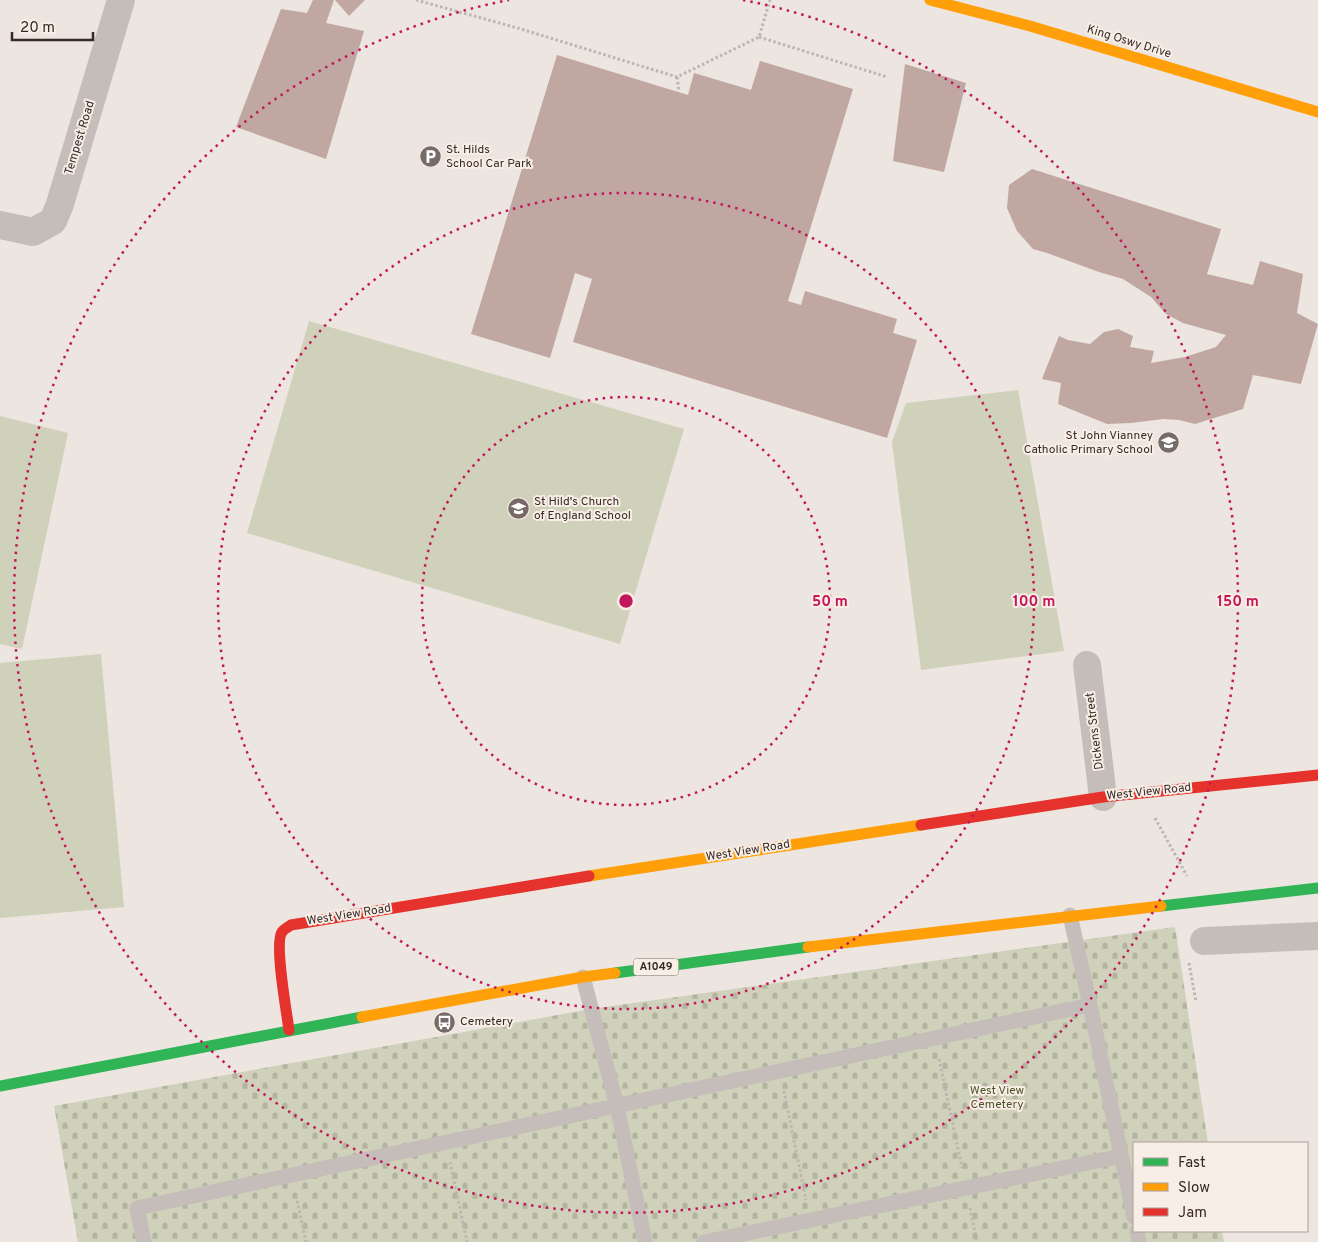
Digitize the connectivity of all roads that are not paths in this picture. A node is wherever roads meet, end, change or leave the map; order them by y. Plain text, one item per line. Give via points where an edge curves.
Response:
1 (121, 0) edge
2 (930, 0) edge
3 (1318, 112) edge
4 (0, 225) edge
5 (1087, 666) dead end
6 (1318, 775) edge
7 (1103, 797) junction
8 (1318, 888) edge
9 (1070, 916) junction
10 (1318, 936) edge
11 (1204, 941) dead end
12 (583, 977) junction
13 (1090, 1005) junction
14 (289, 1030) junction
15 (0, 1086) edge
16 (617, 1106) junction
17 (1121, 1156) junction
18 (1133, 1212) edge
19 (144, 1242) edge
20 (645, 1242) edge
21 (704, 1242) edge

1 - 4 street, Tempest Road via 53,221 33,232
2 - 3 street, King Oswy Drive
5 - 7 street, Dickens Street
6 - 7 street, West View Road
7 - 14 street, West View Road via 290,925 282,931 279,950
8 - 9 street, A1049
9 - 12 street, A1049
9 - 13 lane
10 - 11 street
12 - 14 street, A1049
12 - 16 lane
13 - 16 lane
13 - 17 lane
14 - 15 street, A1049
16 - 19 lane via 137,1208
16 - 20 lane
17 - 18 lane
17 - 21 lane

